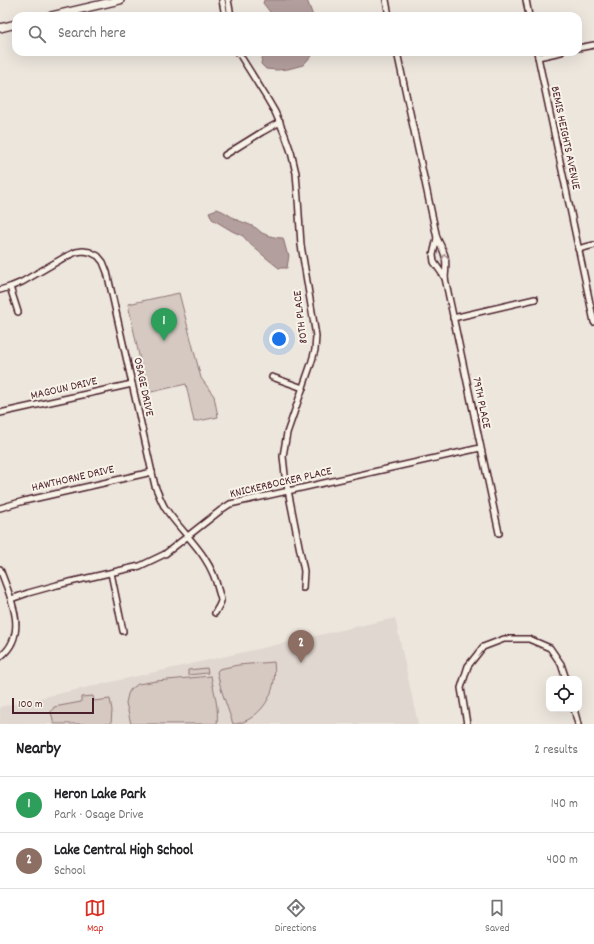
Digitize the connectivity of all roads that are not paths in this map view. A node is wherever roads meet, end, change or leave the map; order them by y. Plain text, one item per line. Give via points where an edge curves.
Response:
1 (120, 0) edge
2 (222, 0) edge
3 (228, 0) edge
4 (386, 0) edge
5 (526, 0) edge
6 (68, 12) edge
7 (225, 12) edge
8 (230, 12) edge
9 (388, 12) edge
10 (528, 12) edge
11 (12, 25) edge
12 (0, 28) edge
13 (594, 45) edge
14 (582, 47) edge
15 (240, 56) edge
16 (398, 56) edge
17 (537, 56) edge
18 (280, 122) junction
19 (226, 155) dead end
20 (437, 238) junction
21 (594, 246) edge
22 (578, 249) junction
23 (445, 278) junction
24 (10, 287) junction
25 (0, 290) edge
26 (535, 299) dead end
27 (18, 312) dead end
28 (453, 318) junction
29 (594, 322) edge
30 (272, 377) dead end
31 (132, 384) junction
32 (303, 388) junction
33 (0, 413) edge
34 (480, 448) junction
35 (152, 472) junction
36 (288, 491) junction
37 (0, 508) edge
38 (499, 533) dead end
39 (188, 536) junction
40 (0, 569) edge
41 (111, 573) junction
42 (303, 588) dead end
43 (11, 599) junction
44 (216, 613) dead end
45 (123, 631) dead end
46 (0, 657) edge
47 (565, 676) edge
48 (575, 712) edge
49 (467, 724) edge
50 (578, 724) edge

1 - 6 street
2 - 7 street
3 - 8 street
4 - 9 street
5 - 10 street
11 - 12 street
13 - 14 street
15 - 18 street, 80TH PLACE
16 - 20 street, 79TH PLACE
17 - 22 street, BEMIS HEIGHTS AVENUE
18 - 19 street
18 - 32 street, 80TH PLACE via 296,173 302,245 316,336 315,350
23 -> 20 street, 79TH PLACE via 446,258
20 - 23 street, 79TH PLACE via 434,262
21 - 22 street
22 - 29 street, BEMIS HEIGHTS AVENUE
23 - 28 street, 79TH PLACE
24 - 25 street, OSAGE DRIVE
24 - 27 street
24 - 31 street, OSAGE DRIVE via 76,252 90,252 98,256 107,272
26 - 28 street
28 - 34 street, 79TH PLACE
30 - 32 street
31 - 33 street, MAGOUN DRIVE
31 - 35 street, OSAGE DRIVE
32 - 36 street, 80TH PLACE via 287,433 283,456
34 - 36 street, KNICKERBOCKER PLACE
34 - 38 street, 79TH PLACE
35 - 37 street, HAWTHORNE DRIVE
35 - 39 street, OSAGE DRIVE via 163,503
36 - 39 street, KNICKERBOCKER PLACE via 230,504
36 - 42 street, 80TH PLACE via 304,571
39 - 41 street, KNICKERBOCKER PLACE via 152,561
39 - 44 street, OSAGE DRIVE via 206,559 216,579 221,601
40 - 43 street
41 - 43 street, KNICKERBOCKER PLACE
41 - 45 street
43 - 46 street via 16,619 15,634 8,649
47 - 49 street via 561,664 550,648 529,639 504,639 483,647 468,666 460,688
48 - 50 street

